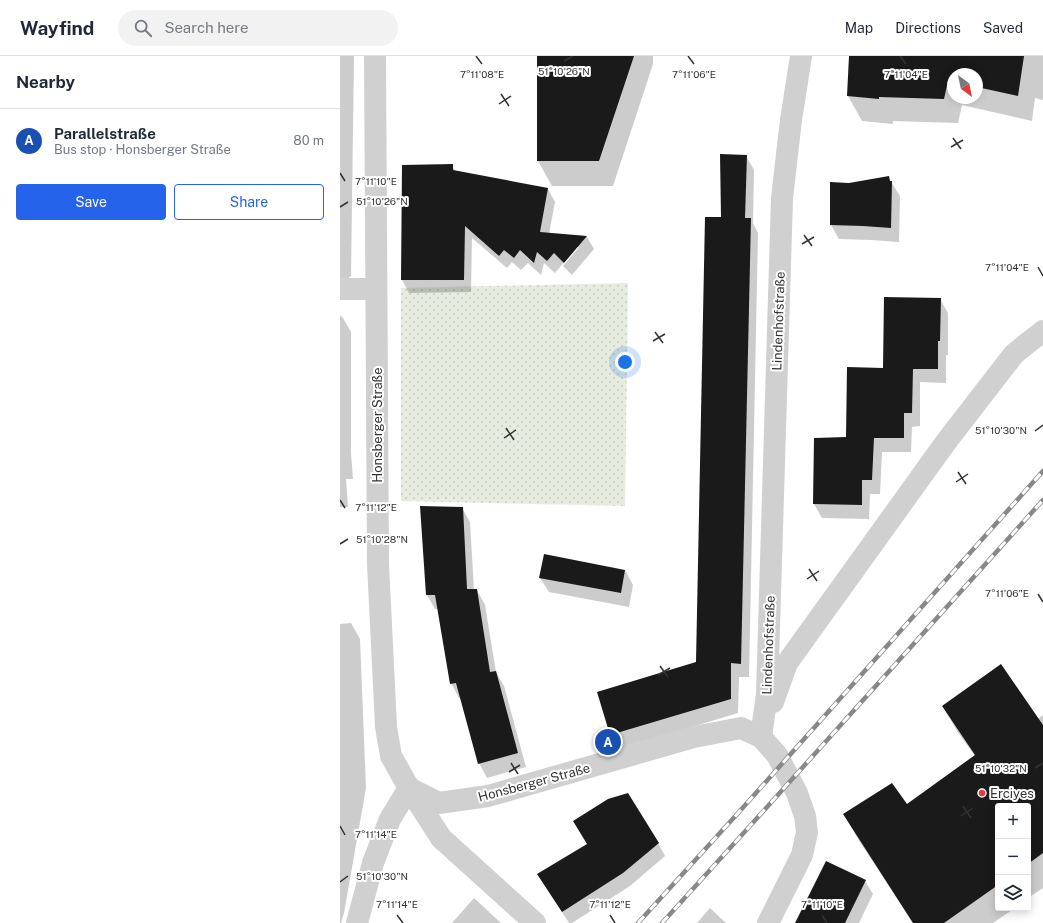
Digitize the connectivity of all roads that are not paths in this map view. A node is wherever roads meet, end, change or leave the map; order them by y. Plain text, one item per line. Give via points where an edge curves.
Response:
1 (375, 56) edge
2 (801, 56) edge
3 (340, 289) edge
4 (376, 289) junction
5 (1043, 331) edge
6 (761, 737) junction
7 (409, 788) junction
8 (357, 923) edge
9 (535, 923) edge
10 (768, 923) edge

1 - 4 street, Honsberger Straße
2 - 6 street, Lindenhofstraße via 782,198 768,694
3 - 4 street
4 - 7 street, Honsberger Straße via 378,564 386,726 391,756
5 - 6 street, Lindenhofstraße via 1014,354 946,442 787,663
6 - 7 street, Honsberger Straße via 741,728 694,737 488,796 439,803
6 - 10 street, Honsberger Straße via 777,755 797,793 807,832 802,855
7 - 8 street via 390,819 381,841
7 - 9 street, Honsberger Straße via 441,838

